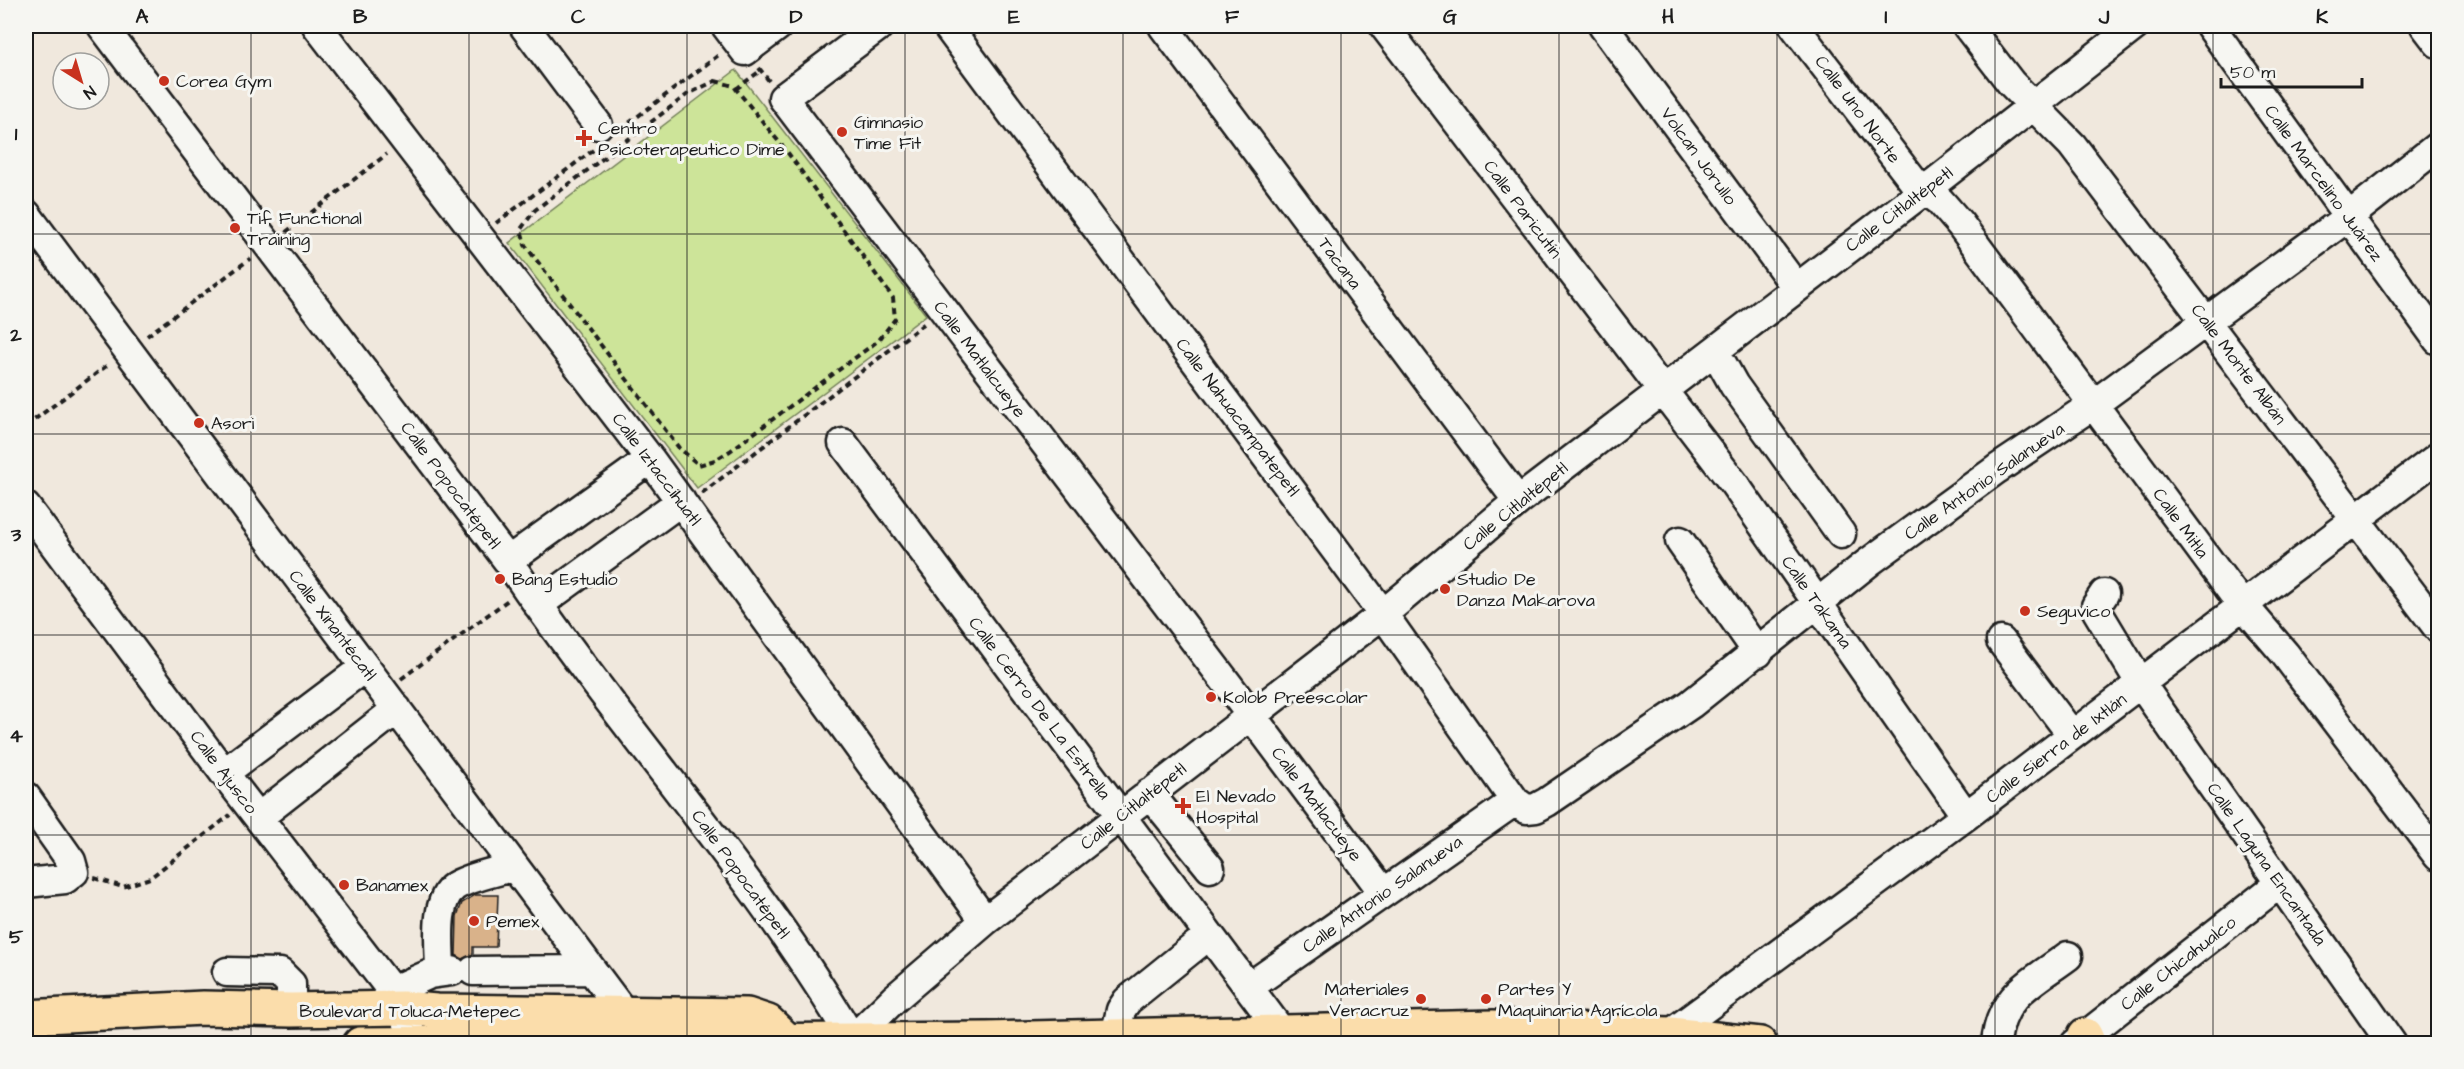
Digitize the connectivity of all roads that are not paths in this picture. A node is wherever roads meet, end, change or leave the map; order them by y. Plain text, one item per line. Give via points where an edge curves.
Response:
1 (102, 26) edge
2 (318, 26) edge
3 (524, 26) edge
4 (726, 26) edge
5 (778, 26) edge
6 (879, 26) edge
7 (947, 26) edge
8 (1163, 26) edge
9 (1383, 26) edge
10 (1603, 26) edge
11 (1794, 26) edge
12 (1967, 26) edge
13 (2135, 26) edge
14 (2210, 26) edge
15 (2425, 26) edge
16 (2439, 43) edge
17 (2033, 105) junction
18 (598, 125) dead end
19 (2439, 146) edge
20 (1925, 190) junction
21 (26, 214) edge
22 (2348, 217) junction
23 (1796, 287) junction
24 (2206, 320) junction
25 (2439, 340) edge
26 (1715, 351) junction
27 (1662, 392) junction
28 (2094, 404) junction
29 (843, 443) dead end
30 (2439, 457) edge
31 (650, 459) junction
32 (1518, 501) junction
33 (683, 504) junction
34 (26, 507) edge
35 (2357, 519) junction
36 (1841, 534) dead end
37 (1680, 541) dead end
38 (508, 561) junction
39 (2104, 594) dead end
40 (532, 596) junction
41 (1817, 603) junction
42 (2244, 606) junction
43 (1383, 614) junction
44 (2439, 628) edge
45 (2001, 641) dead end
46 (1758, 653) junction
47 (365, 667) junction
48 (2141, 684) junction
49 (390, 700) junction
50 (1251, 715) junction
51 (2072, 735) junction
52 (224, 773) junction
53 (1149, 794) junction
54 (26, 797) edge
55 (1521, 805) junction
56 (253, 809) junction
57 (1120, 816) junction
58 (1966, 816) junction
59 (2439, 856) edge
60 (514, 866) junction
61 (1210, 868) dead end
62 (26, 883) edge
63 (2280, 883) junction
64 (1383, 892) junction
65 (985, 921) junction
66 (1209, 935) junction
67 (2067, 956) dead end
68 (590, 970) junction
69 (455, 971) junction
70 (227, 972) dead end
71 (1249, 987) junction
72 (397, 1000) junction
73 (291, 1010) junction
74 (26, 1017) edge
75 (621, 1027) junction
76 (1281, 1031) junction
77 (1670, 1034) junction
78 (1115, 1036) junction
79 (416, 1041) junction
80 (850, 1041) edge
81 (2083, 1041) edge
82 (360, 1044) edge
83 (1760, 1044) edge
84 (1996, 1044) edge
85 (2392, 1044) edge

1 - 38 street, Calle Popocatépetl
2 - 31 street, Calle Iztaccíhuatl
3 - 18 street
4 - 5 street via 753,60
6 - 50 street, Calle Matlalcueye via 783,98
7 - 43 street, Calle Nahuacampatepetl
8 - 32 street, Tacana
9 - 27 street, Calle Paricutín
10 - 23 street, Volcan Jorullo
11 - 20 street, Calle Uno Norte via 1896,160
12 - 17 street, Calle Monte Albán
13 - 17 street, Calle Citlaltépetl
14 - 22 street, Calle Marcelino Juárez
15 - 16 street
17 - 20 street, Calle Citlaltépetl
17 - 24 street, Calle Monte Albán via 2072,145
19 - 22 street, Calle Antonio Salanueva
20 - 23 street, Calle Citlaltépetl
20 - 28 street, Calle Mitla via 1960,224
21 - 47 street, Calle Xinantécatl
22 - 24 street, Calle Antonio Salanueva
22 - 25 street, Calle Marcelino Juárez
23 - 26 street, Calle Citlaltépetl
24 - 28 street, Calle Antonio Salanueva
24 - 35 street, Calle Monte Albán
26 - 27 street, Calle Citlaltépetl
26 - 36 street via 1734,385
27 - 32 street, Calle Citlaltépetl
27 - 41 street, Calle Takama via 1685,417
28 - 41 street, Calle Antonio Salanueva via 1927,519
28 - 42 street, Calle Mitla
29 - 57 street, Calle Cerro De La Estrella
30 - 35 street, Calle Sierra de Ixtlán
31 - 33 street, Calle Iztaccíhuatl
31 - 38 street
32 - 43 street, Calle Citlaltépetl
33 - 40 street
33 - 65 street, Calle Iztaccíhuatl
34 - 52 street, Calle Ajusco
35 - 42 street, Calle Sierra de Ixtlán
35 - 44 street, Calle Monte Albán
37 - 46 street
38 - 40 street, Calle Popocatépetl
39 - 48 street, Calle Laguna Encantada via 2097,611
40 - 80 street, Calle Popocatépetl via 808,967
41 - 46 street, Calle Antonio Salanueva
41 - 58 street, Calle Takama
42 - 48 street, Calle Sierra de Ixtlán
42 - 59 street, Calle Mitla
43 - 50 street, Calle Citlaltépetl
43 - 55 street, Calle Nahuacampatepetl
45 - 51 street
46 - 55 street, Calle Antonio Salanueva via 1691,704 1547,802 1536,808
47 - 49 street, Calle Xinantécatl
47 - 52 street
48 - 51 street, Calle Sierra de Ixtlán
48 - 63 street, Calle Laguna Encantada
49 - 56 street
49 - 60 street, Calle Xinantécatl
50 - 53 street, Calle Citlaltépetl
50 - 64 street, Calle Matlacueye
51 - 58 street, Calle Sierra de Ixtlán
52 - 56 street, Calle Ajusco
53 - 57 street, Calle Citlaltépetl
53 - 61 street
54 - 62 street via 71,861 74,872 66,879
55 - 64 street, Calle Antonio Salanueva
56 - 72 street, Calle Ajusco
57 - 65 street, Calle Citlaltépetl
57 - 66 street, Calle Cerro De La Estrella
58 - 77 street, Calle Sierra de Ixtlán
60 - 68 street, Calle Xinantécatl
60 - 69 street via 457,884 443,899 441,915
63 - 81 street, Calle Chicahualco
63 - 85 street, Calle Laguna Encantada
64 - 71 street, Calle Antonio Salanueva
65 - 80 street, Calle Citlaltépetl
66 - 71 street, Calle Cerro De La Estrella
66 - 78 street via 1127,1001
67 - 84 street via 2005,1007
68 - 69 street
68 - 75 street, Calle Xinantécatl
69 - 72 street via 419,977
70 - 73 street via 280,973 291,984
71 - 76 street, Calle Cerro De La Estrella
72 - 73 main road, Boulevard Toluca-Metepec
72 - 75 main road, Boulevard Toluca-Metepec via 436,1011
72 - 79 street, Calle Ajusco
73 - 74 main road, Boulevard Toluca-Metepec via 203,1008
75 - 79 main road
75 - 80 main road
76 - 77 main road via 1493,1027
76 - 78 main road
77 - 83 main road
78 - 80 main road
79 - 82 main road

